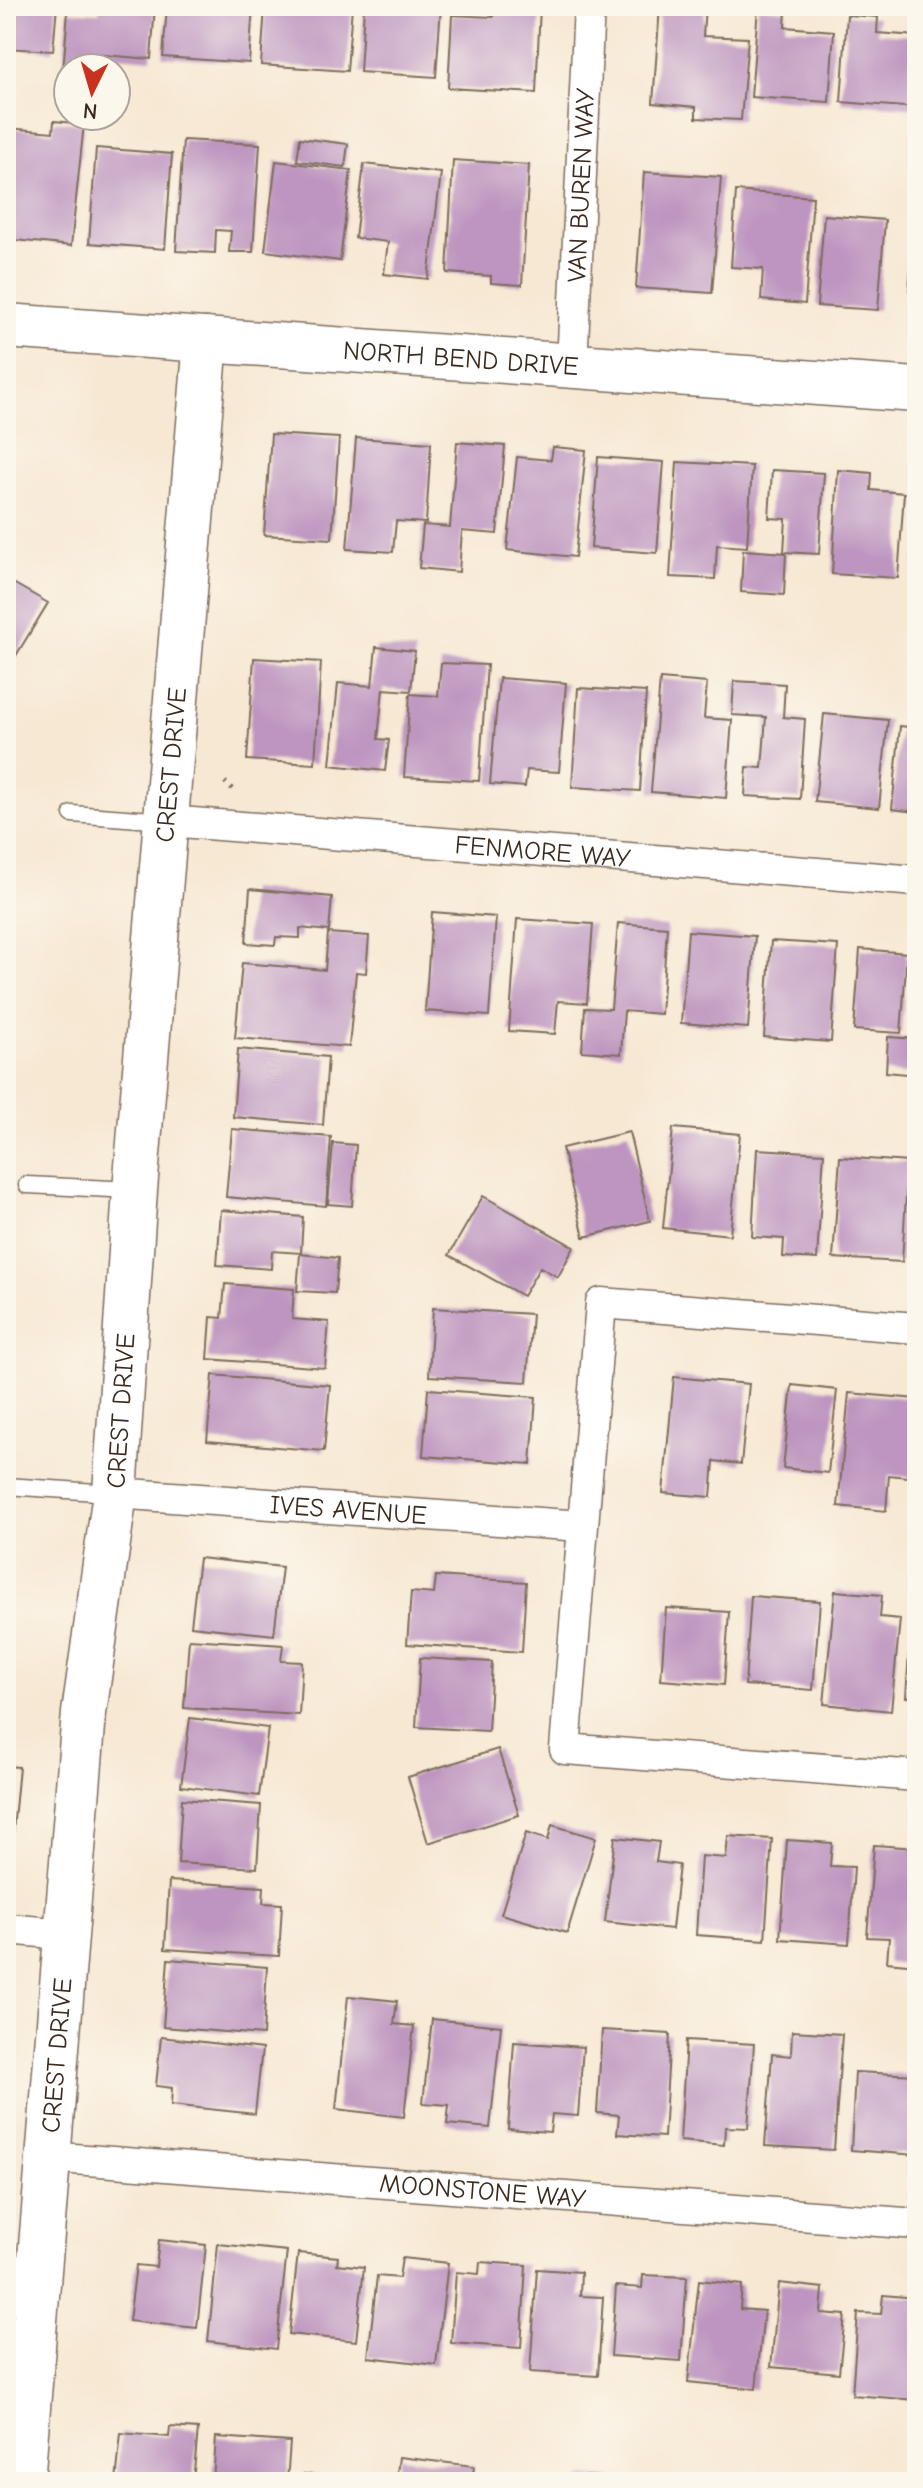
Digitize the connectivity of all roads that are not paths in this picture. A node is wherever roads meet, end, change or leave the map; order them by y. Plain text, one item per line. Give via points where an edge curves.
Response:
1 (589, 6) edge
2 (6, 326) edge
3 (206, 340) junction
4 (572, 365) junction
5 (917, 390) edge
6 (72, 814) dead end
7 (168, 821) junction
8 (917, 881) edge
9 (27, 1185) dead end
10 (135, 1190) junction
11 (917, 1328) edge
12 (6, 1486) edge
13 (115, 1493) junction
14 (582, 1526) junction
15 (917, 1776) edge
16 (6, 1929) edge
17 (65, 1934) junction
18 (48, 2157) junction
19 (917, 2224) edge
20 (22, 2482) edge

1 - 4 street, VAN BUREN WAY
2 - 3 street, NORTH BEND DRIVE
3 - 4 street, NORTH BEND DRIVE
3 - 7 street, CREST DRIVE
4 - 5 street, NORTH BEND DRIVE
6 - 7 lane
7 - 8 street, FENMORE WAY
7 - 10 street, CREST DRIVE
9 - 10 lane
10 - 13 street, CREST DRIVE
11 - 14 street via 601,1303
12 - 13 lane
13 - 14 street, IVES AVENUE
13 - 17 street, CREST DRIVE via 84,1713
14 - 15 street via 565,1749
16 - 17 street
17 - 18 street, CREST DRIVE
18 - 19 street, MOONSTONE WAY
18 - 20 street, CREST DRIVE

